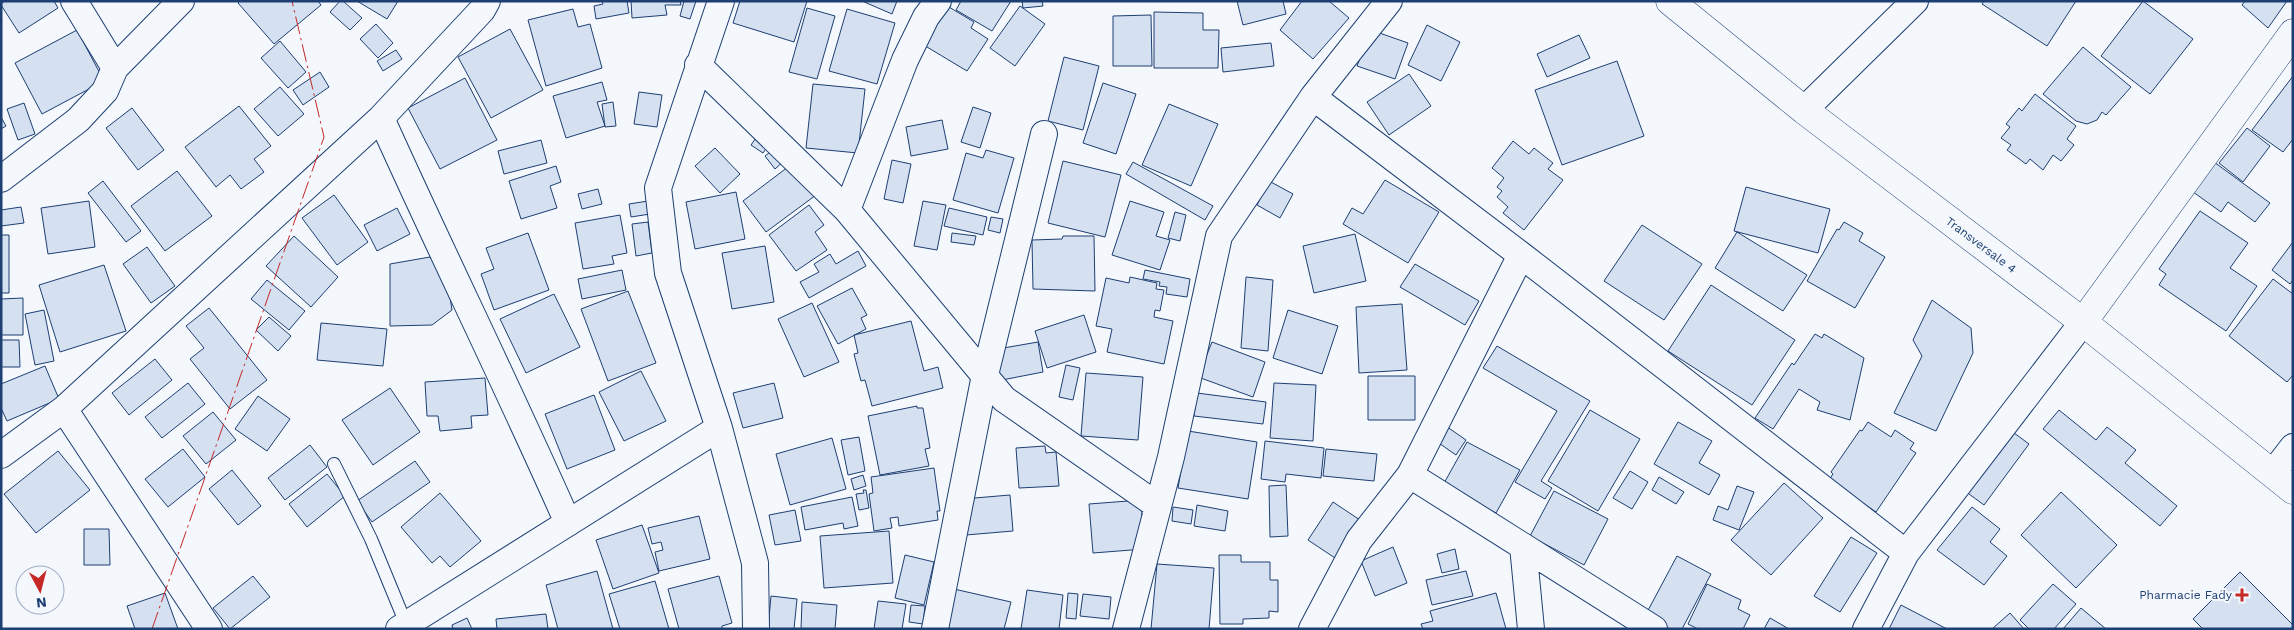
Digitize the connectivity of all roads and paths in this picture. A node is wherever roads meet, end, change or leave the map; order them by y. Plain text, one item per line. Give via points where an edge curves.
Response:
1 (74, 1) edge
2 (181, 1) edge
3 (487, 1) edge
4 (720, 1) edge
5 (938, 1) edge
6 (1389, 1) edge
7 (1670, 1) edge
8 (1915, 1) edge
9 (2293, 34) edge
10 (698, 65) junction
11 (115, 68) junction
12 (1313, 97) junction
13 (1804, 110) junction
14 (381, 118) junction
15 (1044, 134) dead end
16 (1, 179) edge
17 (847, 210) junction
18 (1521, 255) junction
19 (2083, 322) junction
20 (985, 375) junction
21 (64, 409) junction
22 (719, 428) junction
23 (2293, 447) edge
24 (1, 455) edge
25 (334, 464) dead end
26 (1410, 475) junction
27 (2283, 482) edge
28 (1158, 506) junction
29 (568, 523) junction
30 (1523, 546) junction
31 (1906, 553) junction
32 (402, 626) edge
33 (209, 629) edge
34 (756, 629) edge
35 (936, 629) edge
36 (1126, 629) edge
37 (1312, 629) edge
38 (1531, 629) edge
39 (1654, 629) edge
40 (1866, 629) edge

1 - 11 street
2 - 11 street
3 - 14 street
4 - 10 street
5 - 17 street via 926,17 905,60
6 - 12 street
7 - 13 main road, Transversale 4
8 - 13 street
9 - 19 main road
10 - 17 street
10 - 22 street via 658,188 668,273
11 - 16 street via 105,91 78,120
12 - 18 street
12 - 28 street via 1219,236
13 - 19 main road, Transversale 4
14 - 21 street
14 - 29 street
15 - 20 street
17 - 20 street
18 - 26 street
18 - 31 street
19 - 27 main road, Transversale 4
19 - 31 street
20 - 28 street via 1004,399
20 - 35 street
21 - 24 street
21 - 33 street
22 - 29 street
22 - 34 street via 755,563
23 - 27 street
25 - 32 lane via 371,539
26 - 30 street
26 - 37 street via 1359,540
28 - 36 street
29 - 32 street
30 - 38 street
30 - 39 street
31 - 40 street

